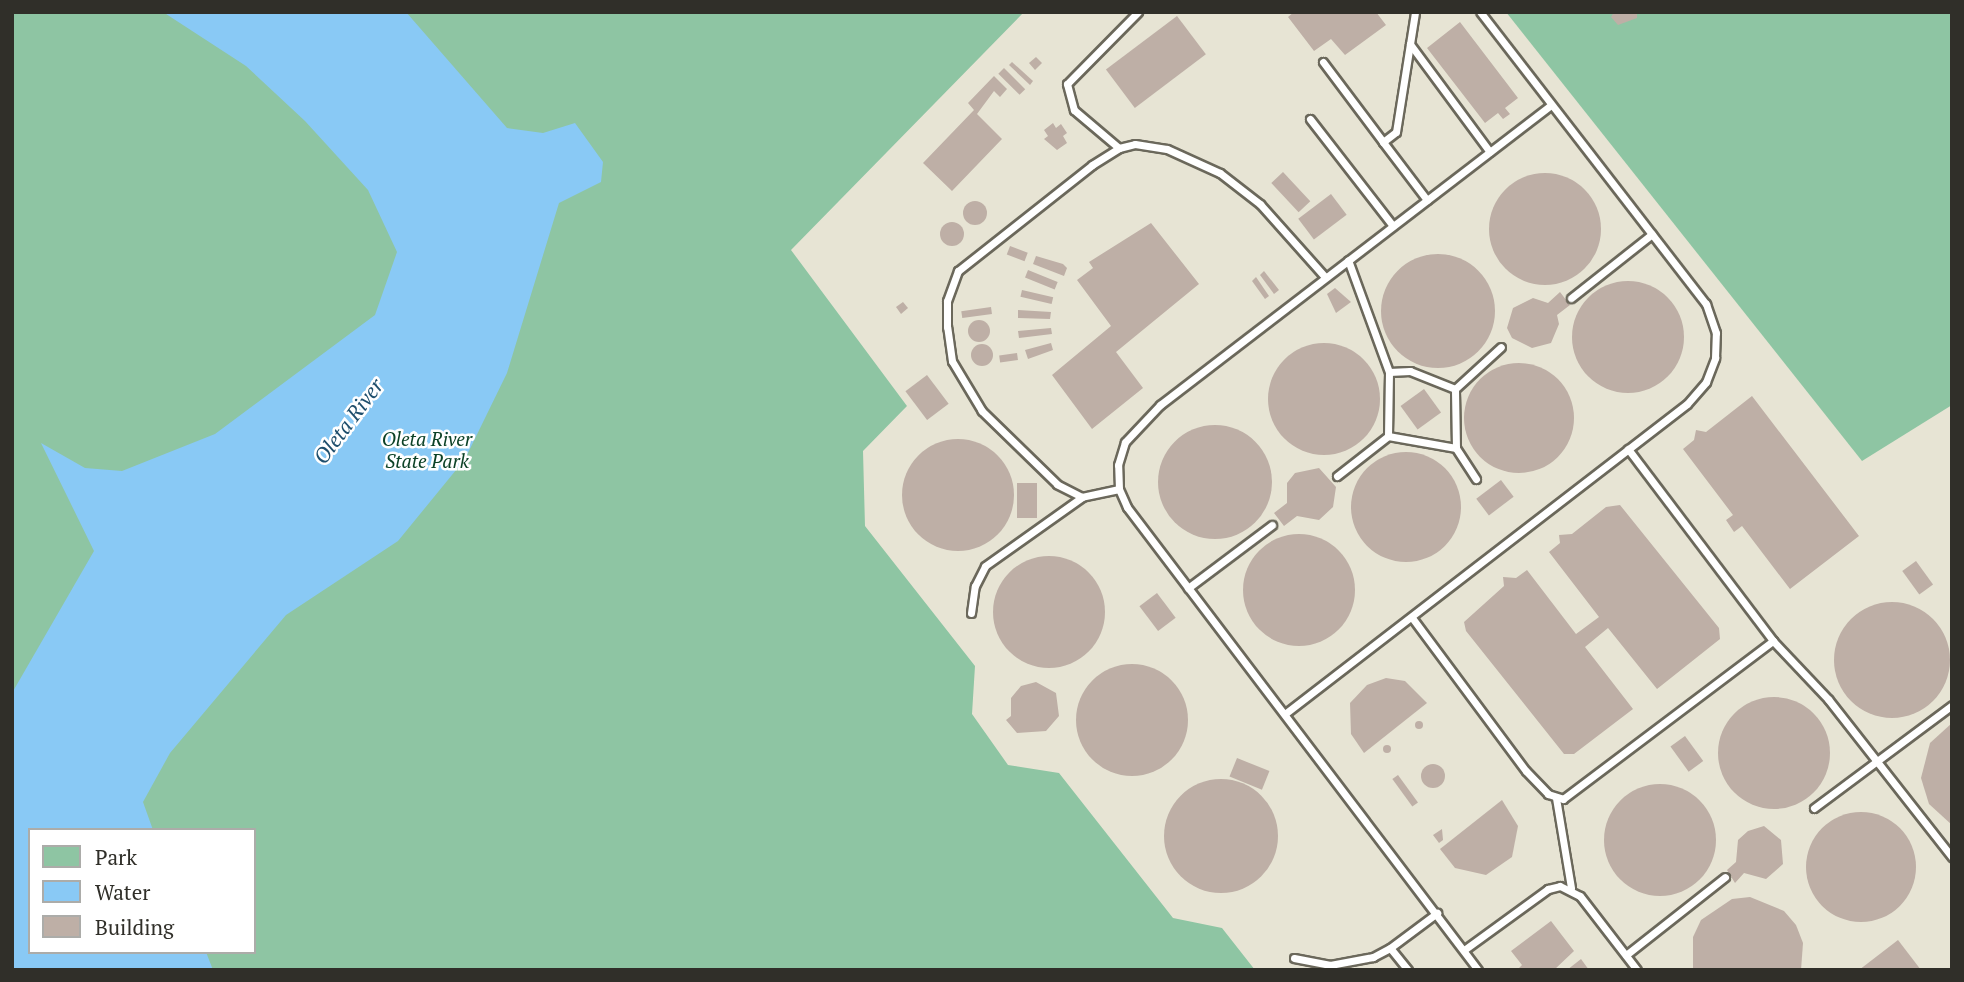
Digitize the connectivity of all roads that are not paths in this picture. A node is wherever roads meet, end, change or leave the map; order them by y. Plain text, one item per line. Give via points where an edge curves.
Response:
1 (1138, 12) edge
2 (1415, 12) edge
3 (1480, 12) edge
4 (1410, 44) junction
5 (1323, 62) dead end
6 (1551, 105) junction
7 (1310, 119) dead end
8 (1383, 142) junction
9 (1119, 148) junction
10 (1490, 152) junction
11 (1427, 200) junction
12 (1393, 226) junction
13 (1652, 234) junction
14 (1348, 260) junction
15 (1325, 277) junction
16 (1571, 298) dead end
17 (1501, 347) dead end
18 (1389, 372) junction
19 (1455, 389) junction
20 (1388, 436) junction
21 (1456, 448) junction
22 (1628, 449) junction
23 (1337, 476) dead end
24 (1476, 479) dead end
25 (1119, 489) junction
26 (1082, 497) junction
27 (1272, 524) dead end
28 (1188, 588) junction
29 (971, 613) dead end
30 (1413, 619) junction
31 (1773, 642) junction
32 (1952, 705) edge
33 (1286, 713) junction
34 (1877, 761) junction
35 (1556, 798) junction
36 (1814, 807) dead end
37 (1952, 858) edge
38 (1725, 877) dead end
39 (1571, 888) junction
40 (1437, 913) junction
41 (1390, 948) junction
42 (1464, 950) junction
43 (1626, 955) junction
44 (1294, 958) dead end
45 (1408, 970) edge
46 (1478, 970) edge
47 (1637, 970) edge

1 - 9 lane via 1067,84 1074,110
2 - 4 lane
3 - 6 lane
4 - 8 lane via 1396,132
4 - 10 lane
5 - 8 lane
6 - 10 lane
6 - 13 lane
7 - 12 lane
8 - 11 lane
9 - 15 lane via 1135,144 1167,149 1220,173 1260,204
9 - 26 lane via 958,271 947,301 952,361 975,401 1057,484
10 - 11 lane
11 - 12 lane
12 - 14 lane
13 - 16 lane
13 - 22 lane via 1706,304 1716,334 1715,358 1706,382 1687,404
14 - 15 lane
14 - 18 lane
15 - 25 lane via 1138,425 1125,442 1118,465
17 - 19 lane
18 - 19 lane via 1410,371
18 - 20 lane
19 - 21 lane
20 - 21 lane
20 - 23 lane
21 - 24 lane
22 - 30 lane
22 - 31 lane
25 - 26 lane
25 - 28 lane via 1127,507
26 - 29 lane via 985,566 975,586
27 - 28 lane
28 - 33 lane
30 - 33 lane
30 - 35 lane via 1526,771
31 - 34 lane via 1807,674
31 - 35 lane via 1569,797
32 - 34 lane
33 - 40 lane
34 - 36 lane
34 - 37 lane
35 - 39 lane
38 - 43 lane
39 - 42 lane via 1548,889
39 - 43 lane
40 - 41 lane
40 - 42 lane
41 - 44 lane via 1373,957 1330,965
41 - 45 lane
42 - 46 lane
43 - 47 lane

